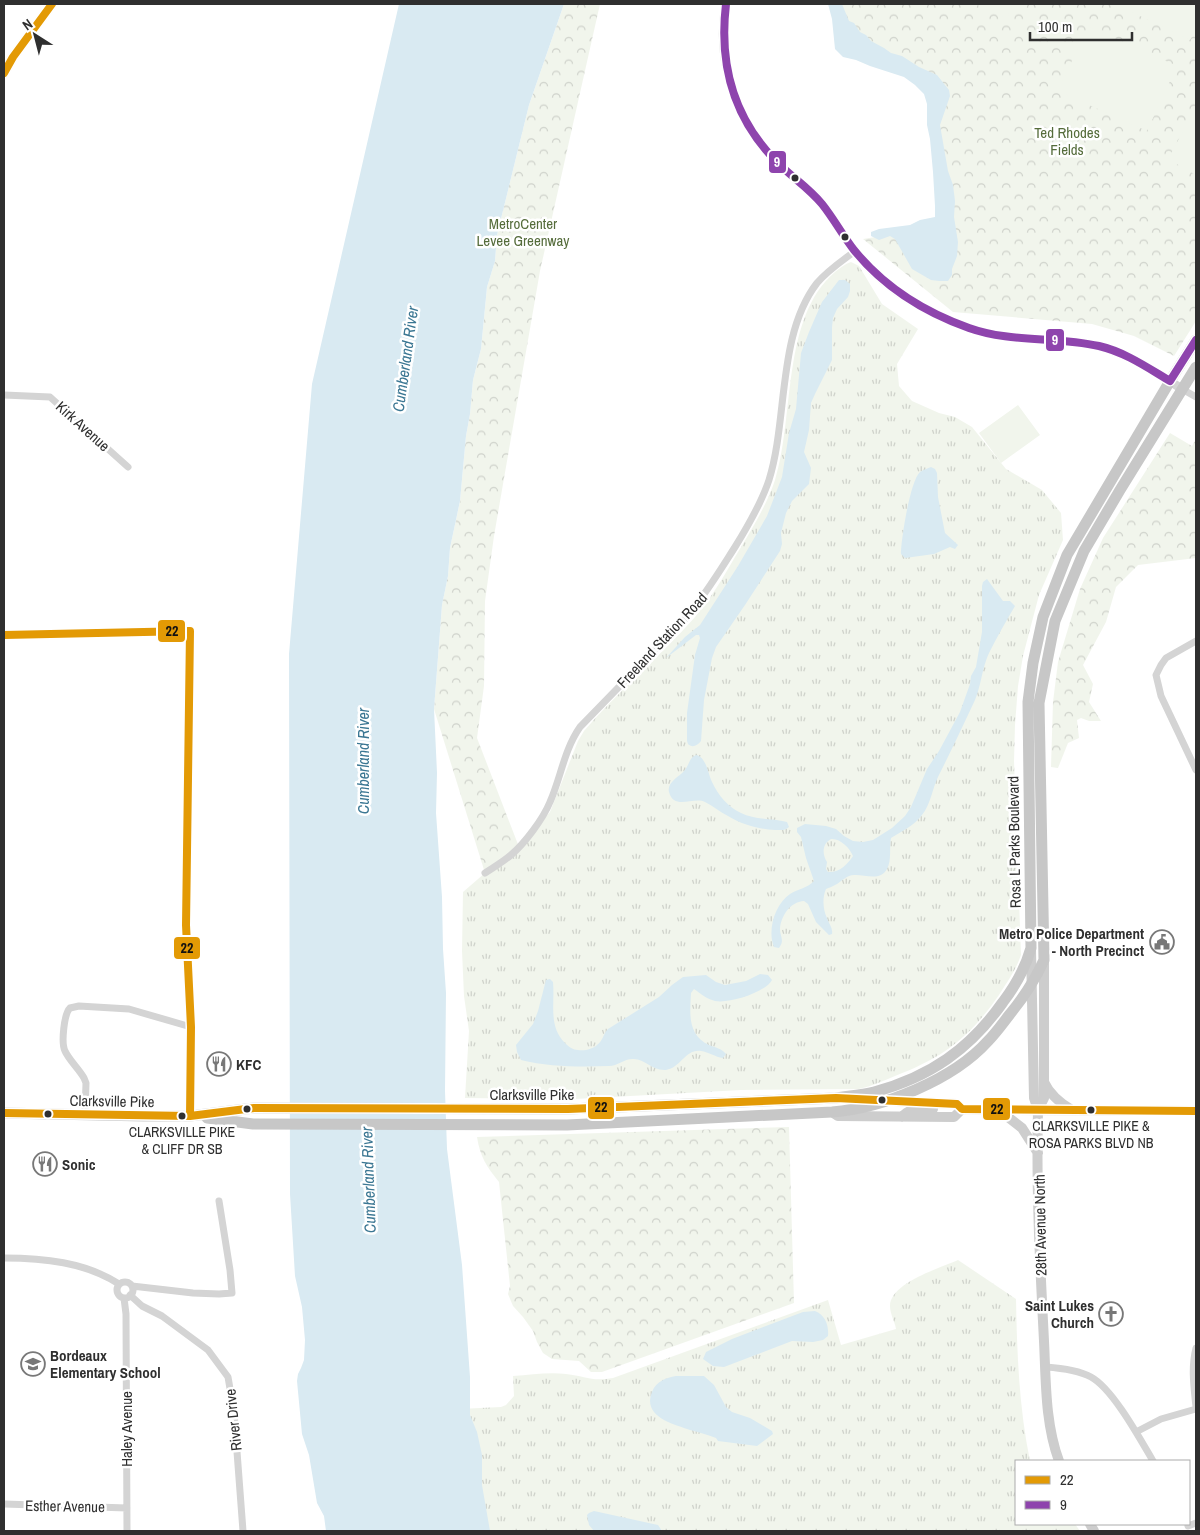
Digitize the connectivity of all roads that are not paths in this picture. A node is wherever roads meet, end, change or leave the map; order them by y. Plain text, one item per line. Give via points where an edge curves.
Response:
1 (52, 4) edge
2 (726, 4) edge
3 (4, 73) edge
4 (855, 251) junction
5 (1196, 340) edge
6 (1196, 367) edge
7 (1170, 381) junction
8 (1182, 389) junction
9 (4, 395) edge
10 (1196, 397) edge
11 (128, 467) dead end
12 (4, 635) edge
13 (1196, 641) edge
14 (1196, 770) edge
15 (485, 873) dead end
16 (1031, 948) junction
17 (1044, 960) junction
18 (1033, 983) junction
19 (191, 1027) junction
20 (1044, 1082) junction
21 (836, 1098) junction
22 (884, 1101) junction
23 (959, 1106) junction
24 (999, 1110) junction
25 (1038, 1110) junction
26 (1072, 1110) junction
27 (1196, 1110) edge
28 (832, 1112) junction
29 (4, 1113) edge
30 (85, 1116) junction
31 (190, 1116) junction
32 (1038, 1154) junction
33 (218, 1201) dead end
34 (4, 1258) edge
35 (119, 1284) junction
36 (132, 1286) junction
37 (127, 1297) junction
38 (1196, 1348) edge
39 (1046, 1367) junction
40 (1196, 1408) edge
41 (1136, 1432) junction
42 (1059, 1460) edge
43 (1152, 1460) edge
44 (4, 1504) edge
45 (126, 1508) junction
46 (1196, 1523) edge
47 (1189, 1527) edge
48 (127, 1531) edge
49 (243, 1531) edge

1 - 3 main road
2 - 4 street via 723,36 726,67 734,96 745,118 766,151 821,203
4 - 7 street via 889,285 910,300 950,320 996,335 1100,346 1128,357
4 - 15 street, Freeland Station Road via 818,283 801,311 791,344 773,465 764,495 714,582 694,608 580,727 573,737 543,815 512,854
5 - 7 main road, Rosa L Parks Boulevard
6 - 8 main road, Rosa L Parks Boulevard
7 - 8 street
7 - 16 main road, Rosa L Parks Boulevard via 1067,555 1043,617 1028,702
8 - 10 street
8 - 17 main road, Rosa L Parks Boulevard via 1084,551 1055,620 1039,703
9 - 11 street, Kirk Avenue via 50,397
12 - 19 street via 190,631 186,925
13 - 14 street via 1166,658 1156,675 1161,696
16 - 18 main road, Rosa L Parks Boulevard
16 - 21 main road via 1027,965 999,1008 956,1055 892,1086
17 - 18 main road
17 - 20 main road, Rosa L Parks Boulevard
18 - 22 main road via 988,1042 962,1064 933,1082
18 - 25 main road, Rosa L Parks Boulevard via 1034,1098
19 - 30 street via 128,1009 70,1008 66,1014 64,1045 86,1083
19 - 31 street
20 - 25 main road, Rosa L Parks Boulevard via 1044,1098
20 - 26 main road via 1050,1093
21 - 22 main road, Clarksville Pike
21 - 31 main road, Clarksville Pike via 568,1109 254,1108
22 - 23 main road, Clarksville Pike
22 - 28 main road via 859,1109
23 - 24 main road, Clarksville Pike
23 - 28 main road, Clarksville Pike via 954,1117 838,1116
24 - 25 main road, Clarksville Pike
24 - 32 main road via 1024,1131
25 - 26 main road, Clarksville Pike
25 - 32 main road, 28th Avenue North
26 - 27 main road, Clarksville Pike
28 - 31 main road, Clarksville Pike via 568,1125 253,1124
29 - 30 main road, Clarksville Pike
30 - 31 main road, Clarksville Pike
32 - 39 main road, 28th Avenue North via 1038,1243
33 - 36 street via 232,1293 194,1293
34 - 35 street via 74,1265 102,1274
35 - 36 street via 125,1282
35 - 37 street via 117,1292 120,1297
36 - 37 street
37 - 45 street, Haley Avenue
37 - 49 street, River Drive via 162,1316 208,1350 228,1377 234,1412
38 - 40 street via 1193,1360
39 - 41 street via 1091,1377 1106,1389
39 - 42 main road, 28th Avenue North via 1049,1423
40 - 41 street via 1161,1419
41 - 43 street
44 - 45 street, Esther Avenue
45 - 48 street, Haley Avenue
46 - 47 street

